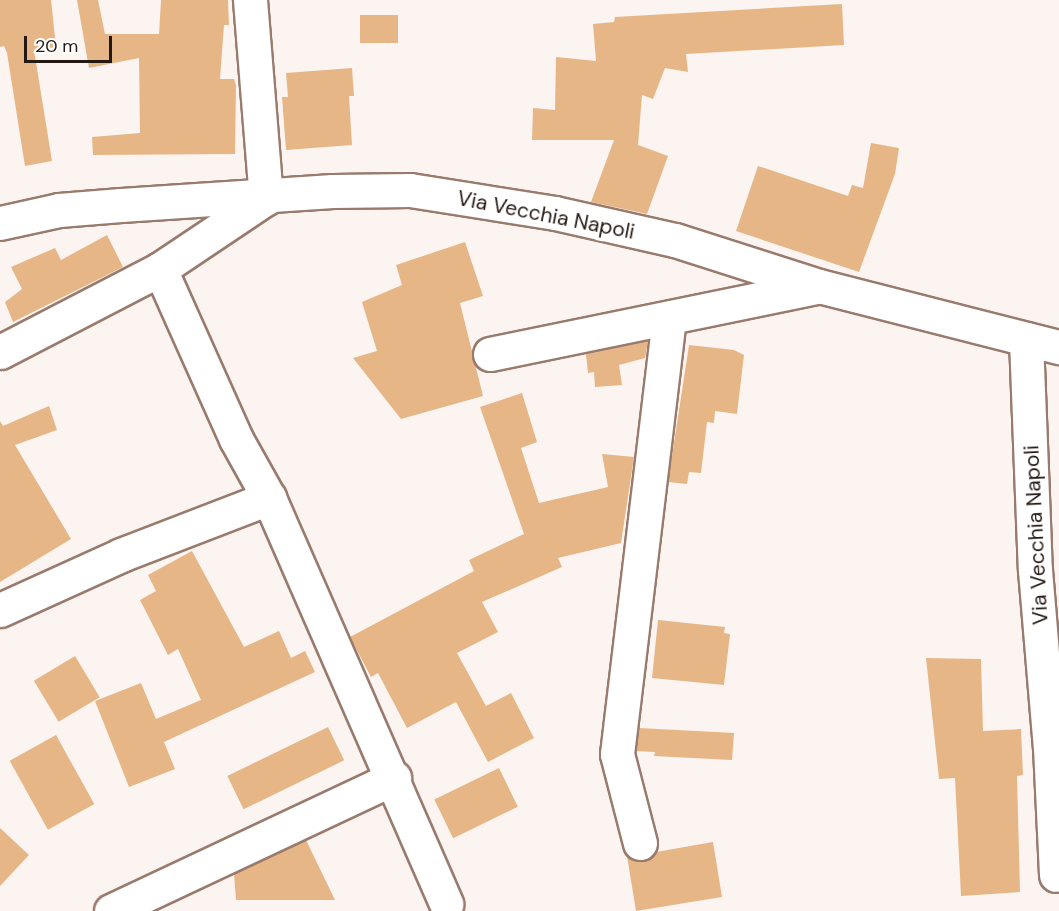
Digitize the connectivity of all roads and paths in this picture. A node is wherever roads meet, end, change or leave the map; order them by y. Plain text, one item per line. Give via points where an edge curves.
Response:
1 (250, 0) edge
2 (266, 198) junction
3 (0, 223) edge
4 (160, 269) junction
5 (819, 286) junction
6 (669, 318) junction
7 (1026, 339) junction
8 (1059, 346) edge
9 (0, 352) edge
10 (490, 354) dead end
11 (269, 498) junction
12 (0, 610) edge
13 (394, 778) junction
14 (640, 843) dead end
15 (1056, 875) dead end
16 (447, 904) dead end
17 (111, 911) edge

1 - 2 street
2 - 3 street, Via Vecchia Napoli via 59,210
2 - 4 street
2 - 5 street, Via Vecchia Napoli via 333,191 410,190 555,213 675,240
4 - 9 street
4 - 11 street via 236,439
5 - 6 street, Via Vecchia Napoli
5 - 7 street, Via Vecchia Napoli
6 - 10 street, Via Vecchia Napoli
6 - 14 street via 618,754
7 - 8 street, Via Vecchia Napoli
7 - 15 street, Via Vecchia Napoli via 1035,570
11 - 12 street via 121,555
11 - 13 street
13 - 16 street
13 - 17 street

